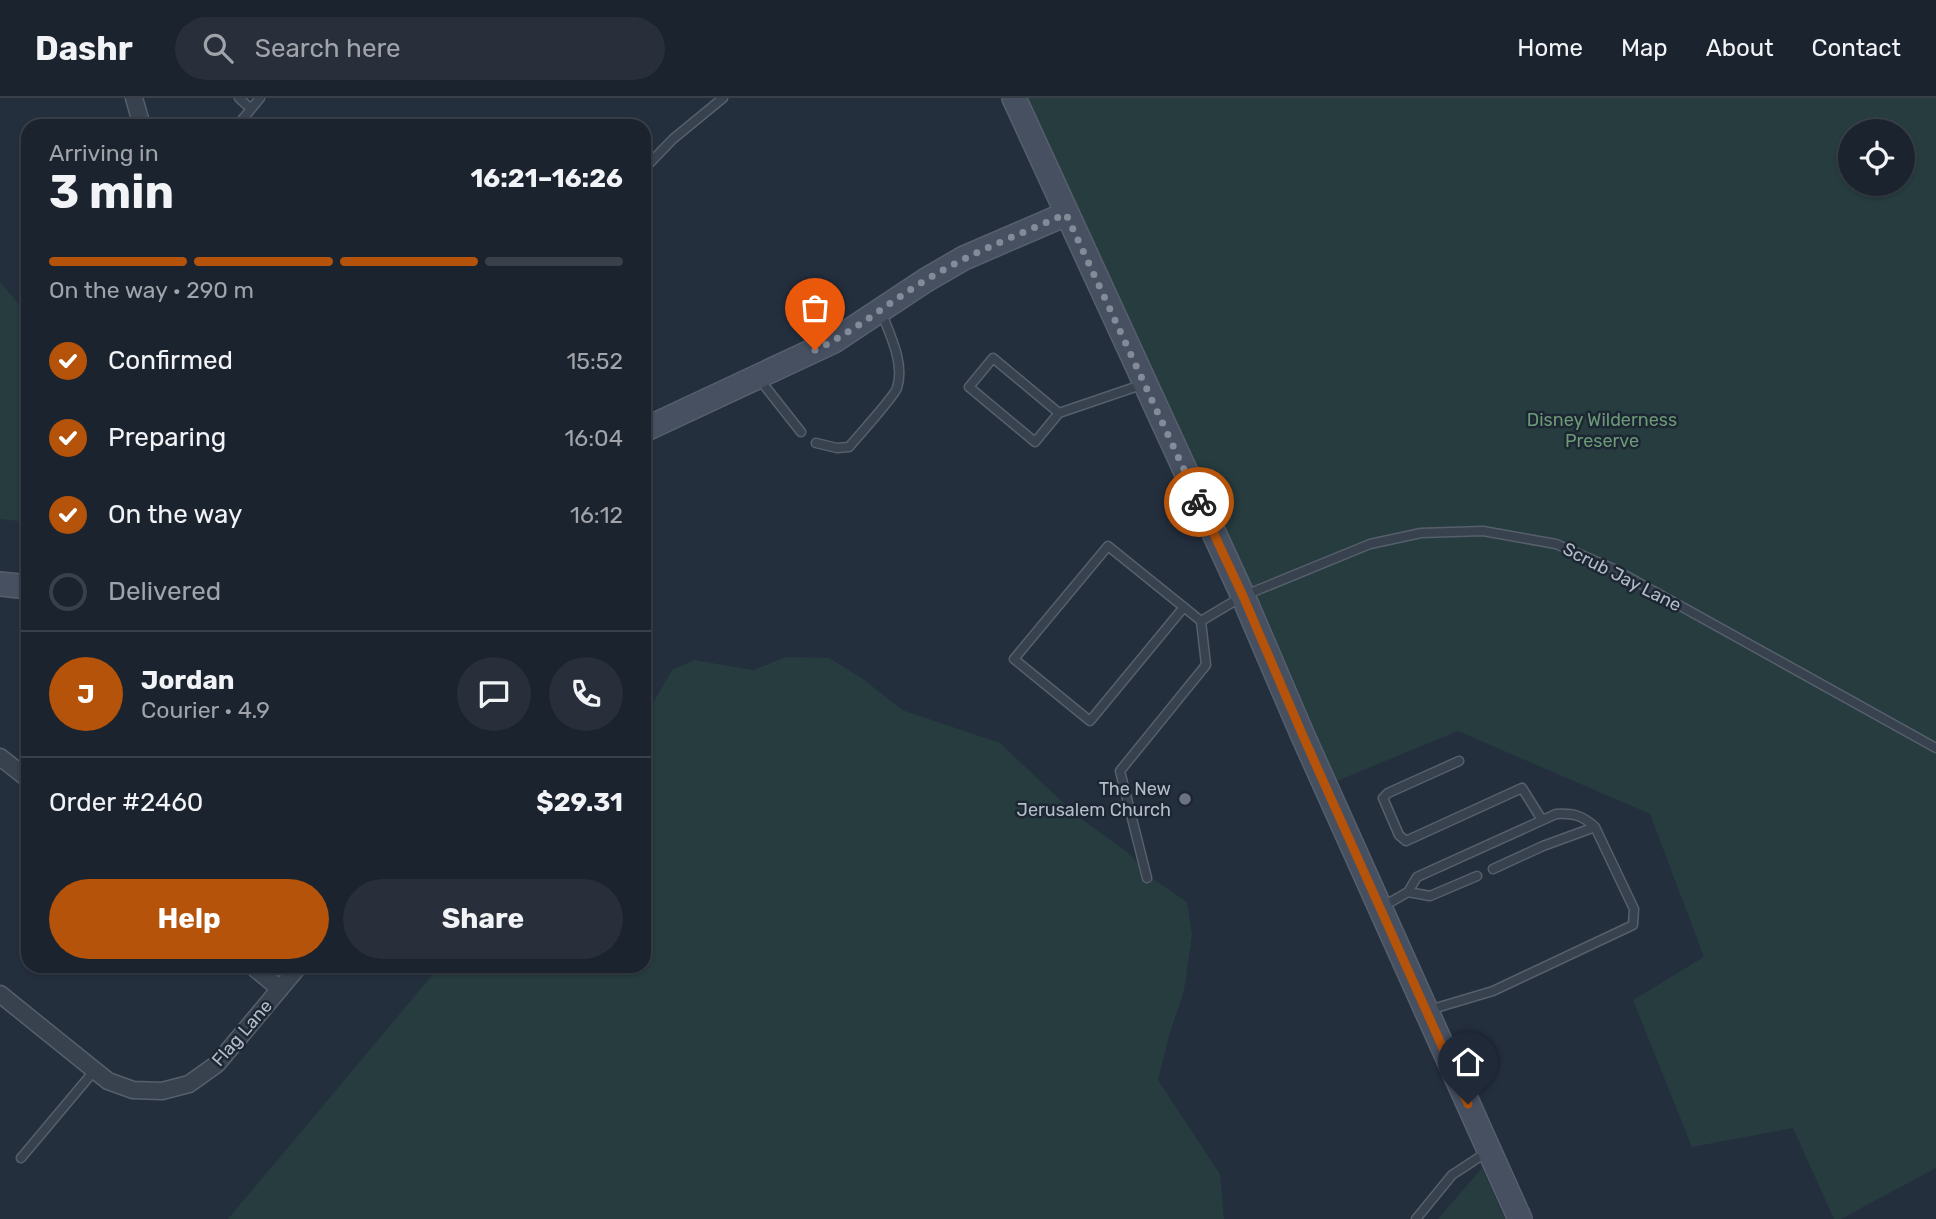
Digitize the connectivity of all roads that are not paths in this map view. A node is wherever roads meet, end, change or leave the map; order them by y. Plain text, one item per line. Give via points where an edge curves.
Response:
1 (134, 98) edge
2 (239, 98) edge
3 (260, 98) edge
4 (723, 98) edge
5 (1014, 98) edge
6 (251, 109) junction
7 (140, 119) edge
8 (243, 119) edge
9 (651, 162) edge
10 (1066, 214) junction
11 (881, 310) junction
12 (758, 377) junction
13 (1144, 384) junction
14 (1059, 413) junction
15 (651, 427) edge
16 (801, 432) dead end
17 (816, 443) dead end
18 (0, 584) edge
19 (21, 586) edge
20 (1243, 596) junction
21 (1184, 607) junction
22 (1201, 621) junction
23 (1936, 748) edge
24 (0, 757) edge
25 (1459, 761) dead end
26 (21, 774) edge
27 (1542, 820) junction
28 (1595, 827) junction
29 (1493, 869) dead end
30 (1477, 876) dead end
31 (1147, 878) dead end
32 (1408, 892) junction
33 (1380, 908) junction
34 (261, 973) edge
35 (293, 973) edge
36 (280, 989) junction
37 (0, 994) edge
38 (1426, 1011) junction
39 (94, 1072) junction
40 (1489, 1151) junction
41 (21, 1158) dead end
42 (1416, 1219) edge
43 (1520, 1219) edge

1 - 7 street
2 - 6 lane
3 - 6 lane
4 - 9 lane
5 - 10 street
6 - 8 lane
10 - 11 street via 964,258
10 - 13 street
11 - 12 street via 834,341
11 - 17 lane via 896,353 897,389 849,447
12 - 15 street
12 - 16 lane
13 - 14 lane
13 - 20 street
14 - 14 lane via 993,358 969,387 1035,442
18 - 19 street
20 - 22 lane, Scrub Jay Lane
20 - 23 lane, Scrub Jay Lane via 1370,544 1421,533 1483,531 1556,544 1614,569
20 - 33 street
21 - 21 lane via 1108,546 1014,659 1090,721
21 - 22 lane
22 - 31 lane via 1206,665 1120,771
24 - 26 street
25 - 27 lane via 1383,798 1406,841 1522,788
27 - 28 lane via 1572,813
27 - 32 lane via 1417,877
28 - 29 lane
28 - 38 lane via 1634,909 1633,925 1493,991
30 - 32 lane via 1430,896
32 - 33 lane
33 - 38 street
34 - 36 street
35 - 36 street, Flag Lane
36 - 39 street, Flag Lane via 217,1064 189,1084 148,1092 120,1086
37 - 39 street, Flag Lane
38 - 40 street
39 - 41 lane
40 - 42 lane via 1452,1175
40 - 43 street

